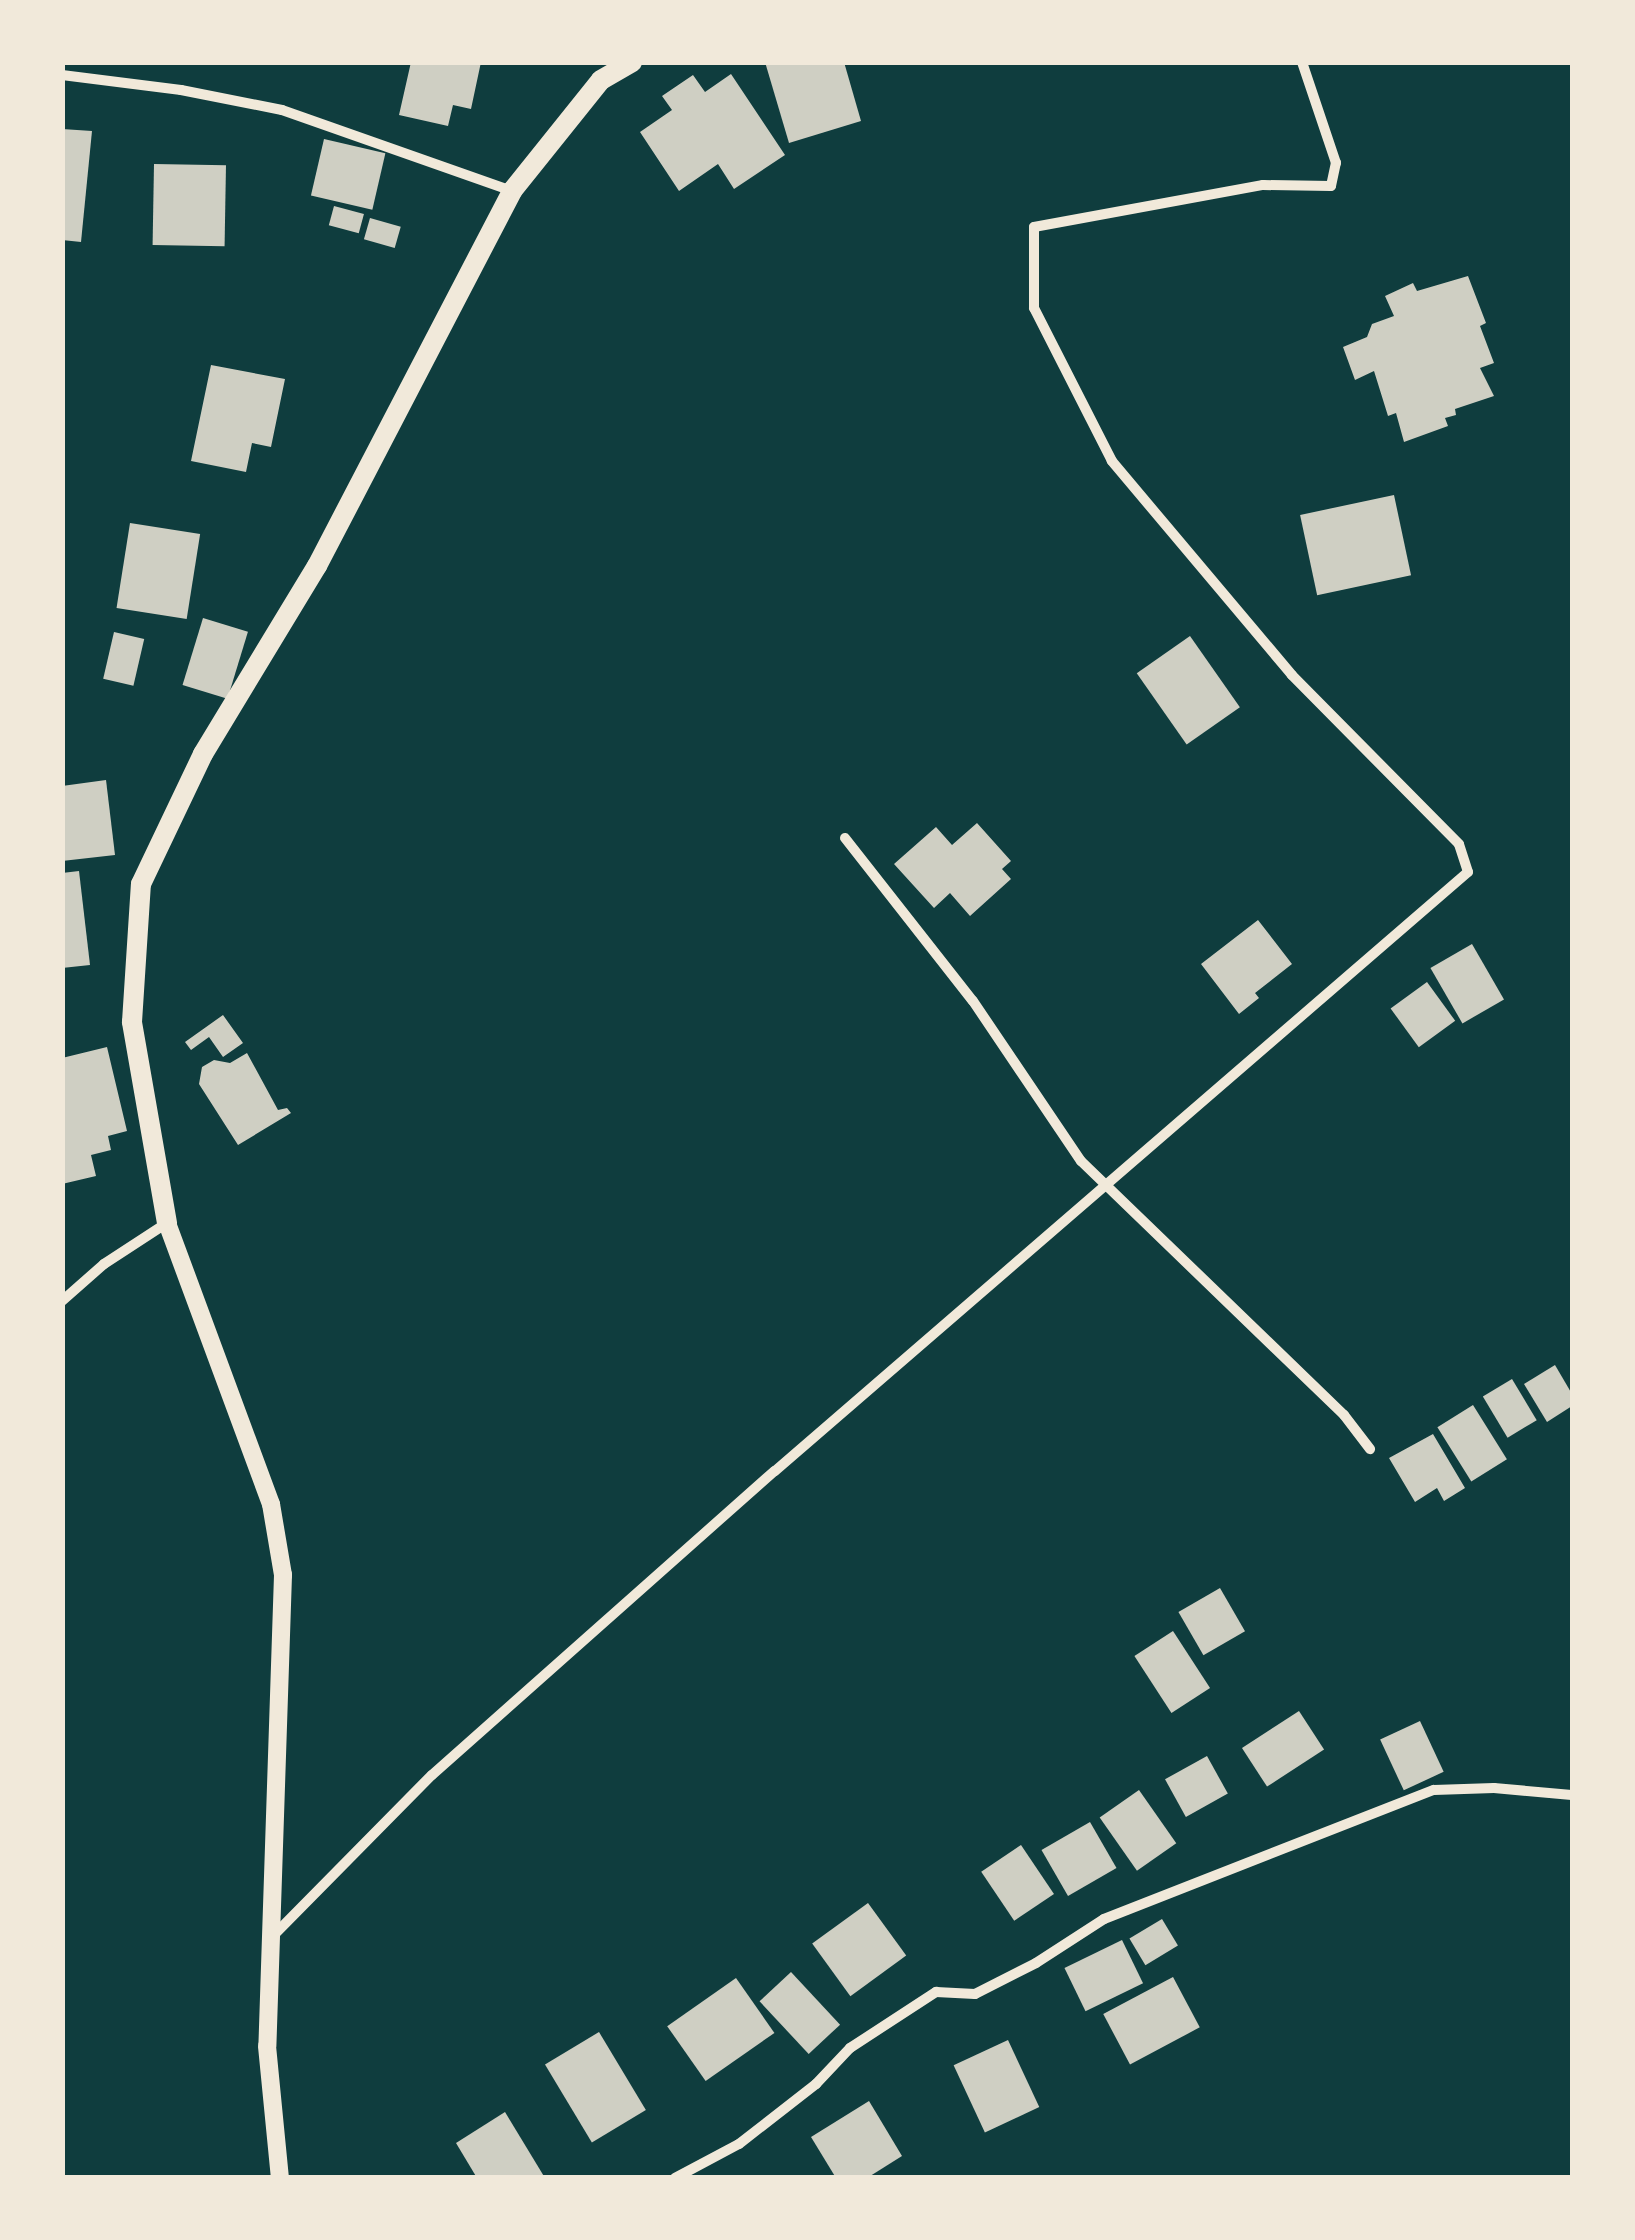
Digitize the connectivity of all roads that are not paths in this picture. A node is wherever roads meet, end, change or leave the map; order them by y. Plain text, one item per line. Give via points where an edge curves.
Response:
1 (632, 62) edge
2 (1302, 62) edge
3 (62, 75) edge
4 (512, 191) junction
5 (844, 838) dead end
6 (1110, 1186) junction
7 (167, 1223) junction
8 (62, 1301) edge
9 (1370, 1449) dead end
10 (1572, 1796) edge
11 (270, 1939) junction
12 (280, 2178) edge
13 (675, 2178) edge

1 - 4 main road via 601,80
2 - 6 street via 1336,163 1331,186 1264,185 1034,227 1034,308 1112,461 1292,675 1460,844 1468,872
3 - 4 street via 282,110
4 - 7 main road via 317,566 203,754 141,884 132,1022
5 - 6 street via 973,1001 1081,1162
6 - 9 street via 1344,1415
6 - 11 street via 432,1775
7 - 8 street
7 - 11 street via 271,1504 283,1575
10 - 13 street via 1434,1790 1104,1918 976,1994 936,1992 850,2048 816,2084 738,2144
11 - 12 street via 266,2046

